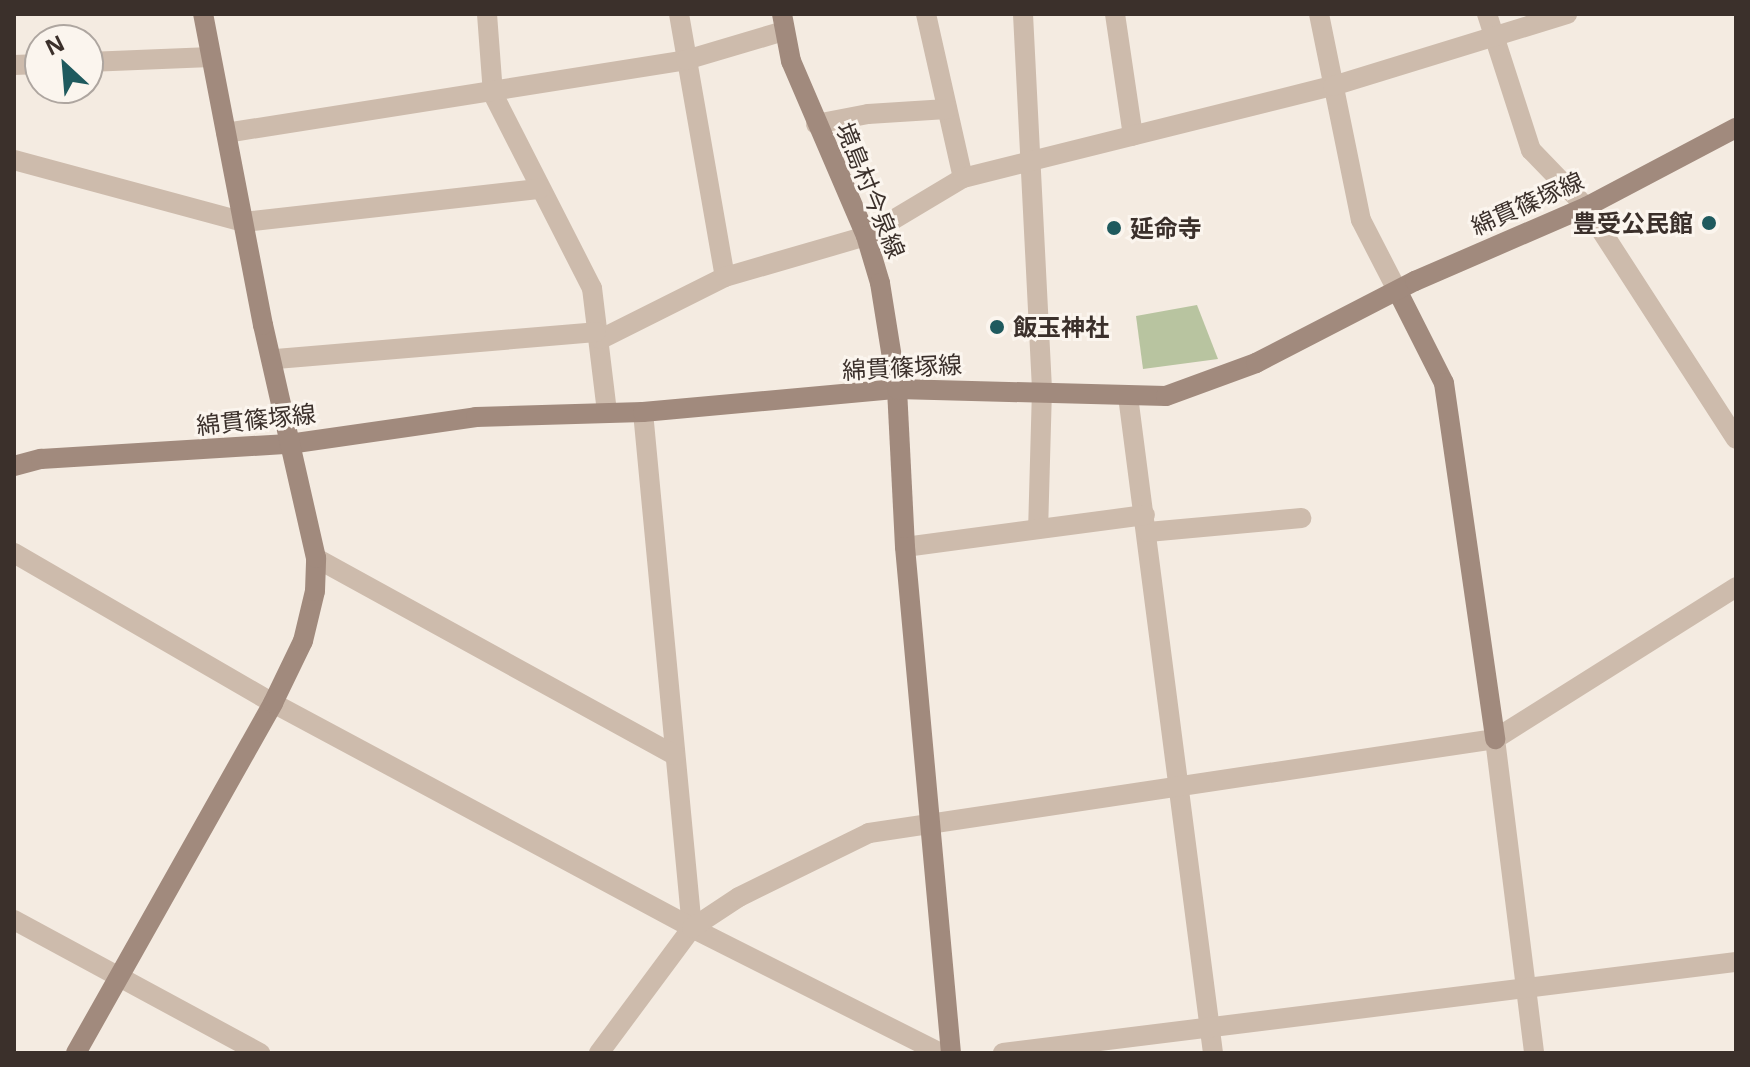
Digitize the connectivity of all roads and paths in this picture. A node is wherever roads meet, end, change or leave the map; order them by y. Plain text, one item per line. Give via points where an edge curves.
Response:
1 (203, 14) edge
2 (487, 14) edge
3 (679, 14) edge
4 (926, 14) edge
5 (1023, 14) edge
6 (1115, 14) edge
7 (1319, 14) edge
8 (1487, 14) edge
9 (1567, 14) edge
10 (783, 22) edge
11 (1495, 39) junction
12 (211, 57) junction
13 (686, 60) junction
14 (104, 61) edge
15 (1333, 86) junction
16 (493, 94) junction
17 (947, 109) junction
18 (816, 124) junction
19 (1736, 128) edge
20 (226, 133) junction
21 (1133, 136) junction
22 (14, 160) edge
23 (1032, 160) junction
24 (963, 178) junction
25 (540, 189) junction
26 (1586, 207) junction
27 (244, 222) junction
28 (866, 236) junction
29 (725, 277) junction
30 (1398, 292) junction
31 (599, 336) junction
32 (276, 359) dead end
33 (897, 389) junction
34 (1042, 389) junction
35 (1128, 396) junction
36 (607, 412) junction
37 (643, 412) junction
38 (1736, 439) edge
39 (289, 444) junction
40 (14, 466) edge
41 (1301, 518) dead end
42 (1147, 523) junction
43 (1038, 529) junction
44 (905, 547) junction
45 (14, 553) edge
46 (316, 558) junction
47 (1736, 587) edge
48 (273, 703) junction
49 (1495, 739) junction
50 (675, 755) junction
51 (1181, 787) junction
52 (932, 822) junction
53 (14, 920) edge
54 (692, 928) junction
55 (1736, 962) edge
56 (119, 974) junction
57 (1525, 987) junction
58 (1210, 1029) junction
59 (76, 1053) edge
60 (260, 1053) edge
61 (599, 1053) edge
62 (940, 1053) edge
63 (951, 1053) edge
64 (1003, 1053) edge
65 (1213, 1053) edge
66 (1534, 1053) edge

1 - 12 street
2 - 16 street
3 - 13 street
4 - 17 street
5 - 23 street
6 - 21 street
7 - 15 street
8 - 11 street
9 - 11 street
10 - 13 street
10 - 18 street, 境島村今泉線
11 - 15 street
11 - 26 street via 1531,150
12 - 14 street
12 - 20 street
13 - 16 street
13 - 29 street
15 - 21 street
15 - 30 street via 1361,220
16 - 20 street
16 - 25 street
17 - 18 street via 868,114
17 - 24 street
18 - 28 street, 境島村今泉線
19 - 26 street, 綿貫篠塚線
20 - 27 street
21 - 23 street
22 - 27 street
23 - 24 street
23 - 34 street
24 - 28 street
25 - 27 street
25 - 31 street via 592,288
26 - 30 street, 綿貫篠塚線
26 - 38 street
27 - 39 street
28 - 29 street
28 - 33 street, 境島村今泉線 via 880,283
29 - 31 street
30 - 35 street, 綿貫篠塚線 via 1256,363 1166,396
30 - 49 street via 1444,383
31 - 32 street
31 - 36 street
33 - 34 street, 綿貫篠塚線
33 - 37 street, 綿貫篠塚線
33 - 44 street, 境島村今泉線
34 - 35 street, 綿貫篠塚線
34 - 43 street
35 - 42 street
36 - 37 street, 綿貫篠塚線
36 - 39 street, 綿貫篠塚線 via 476,417
37 - 50 street
39 - 40 street, 綿貫篠塚線 via 41,459
39 - 46 street
41 - 42 street
42 - 43 street
42 - 51 street
43 - 44 street
44 - 52 street, 境島村今泉線
45 - 48 street
46 - 48 street via 303,641
46 - 50 street
47 - 49 street
48 - 54 street
48 - 56 street
49 - 51 street
49 - 57 street
50 - 54 street
51 - 52 street
51 - 58 street
52 - 54 street via 869,833 810,858
52 - 63 street, 境島村今泉線
53 - 56 street
54 - 61 street
54 - 62 street
55 - 57 street
56 - 59 street
56 - 60 street
57 - 58 street
57 - 66 street
58 - 64 street
58 - 65 street

